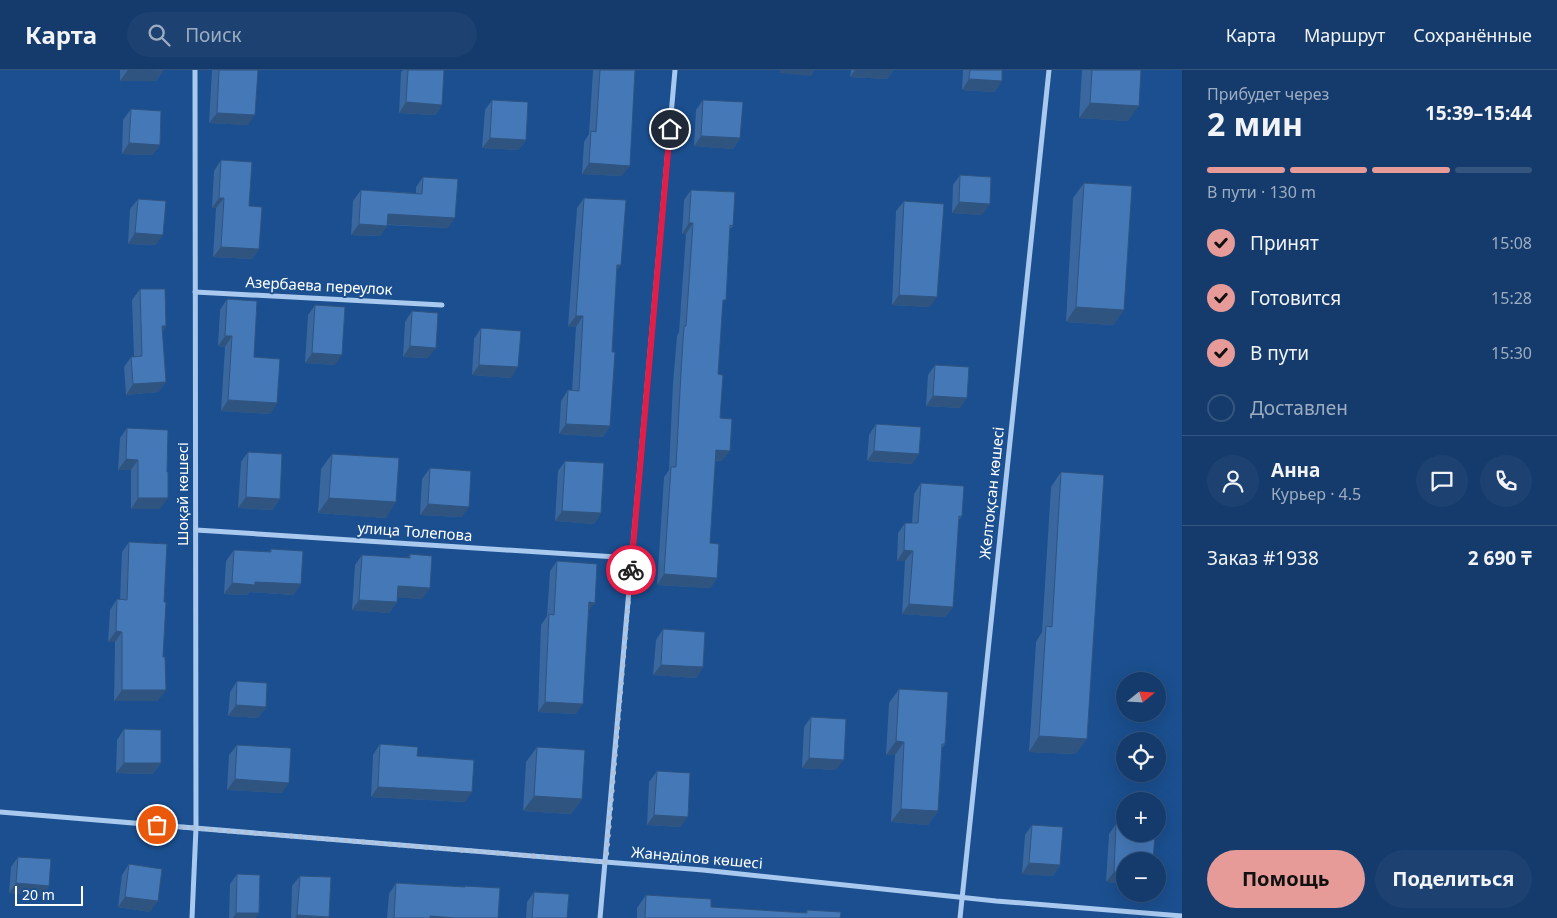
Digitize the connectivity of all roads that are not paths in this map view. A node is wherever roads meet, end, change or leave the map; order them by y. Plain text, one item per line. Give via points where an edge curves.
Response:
1 (195, 70) edge
2 (675, 70) edge
3 (1049, 70) edge
4 (195, 292) junction
5 (442, 305) dead end
6 (196, 530) junction
7 (632, 558) junction
8 (0, 812) edge
9 (196, 828) junction
10 (606, 862) junction
11 (962, 898) junction
12 (1182, 916) edge
13 (192, 918) edge
14 (600, 918) edge
15 (960, 918) edge

1 - 4 street, Шоқай көшесі
2 - 7 street
3 - 11 street, Желтоқсан көшесі
4 - 5 street, Азербаева переулок
4 - 6 street, Шоқай көшесі
6 - 7 street, улица Толепова
6 - 9 street, Шоқай көшесі
7 - 10 street
8 - 9 street, Жанәділов көшесі
9 - 10 street, Жанәділов көшесі
9 - 13 street, Шоқай көшесі
10 - 11 street, Жанәділов көшесі
10 - 14 street
11 - 12 street, Жанәділов көшесі
11 - 15 street, Желтоқсан көшесі

